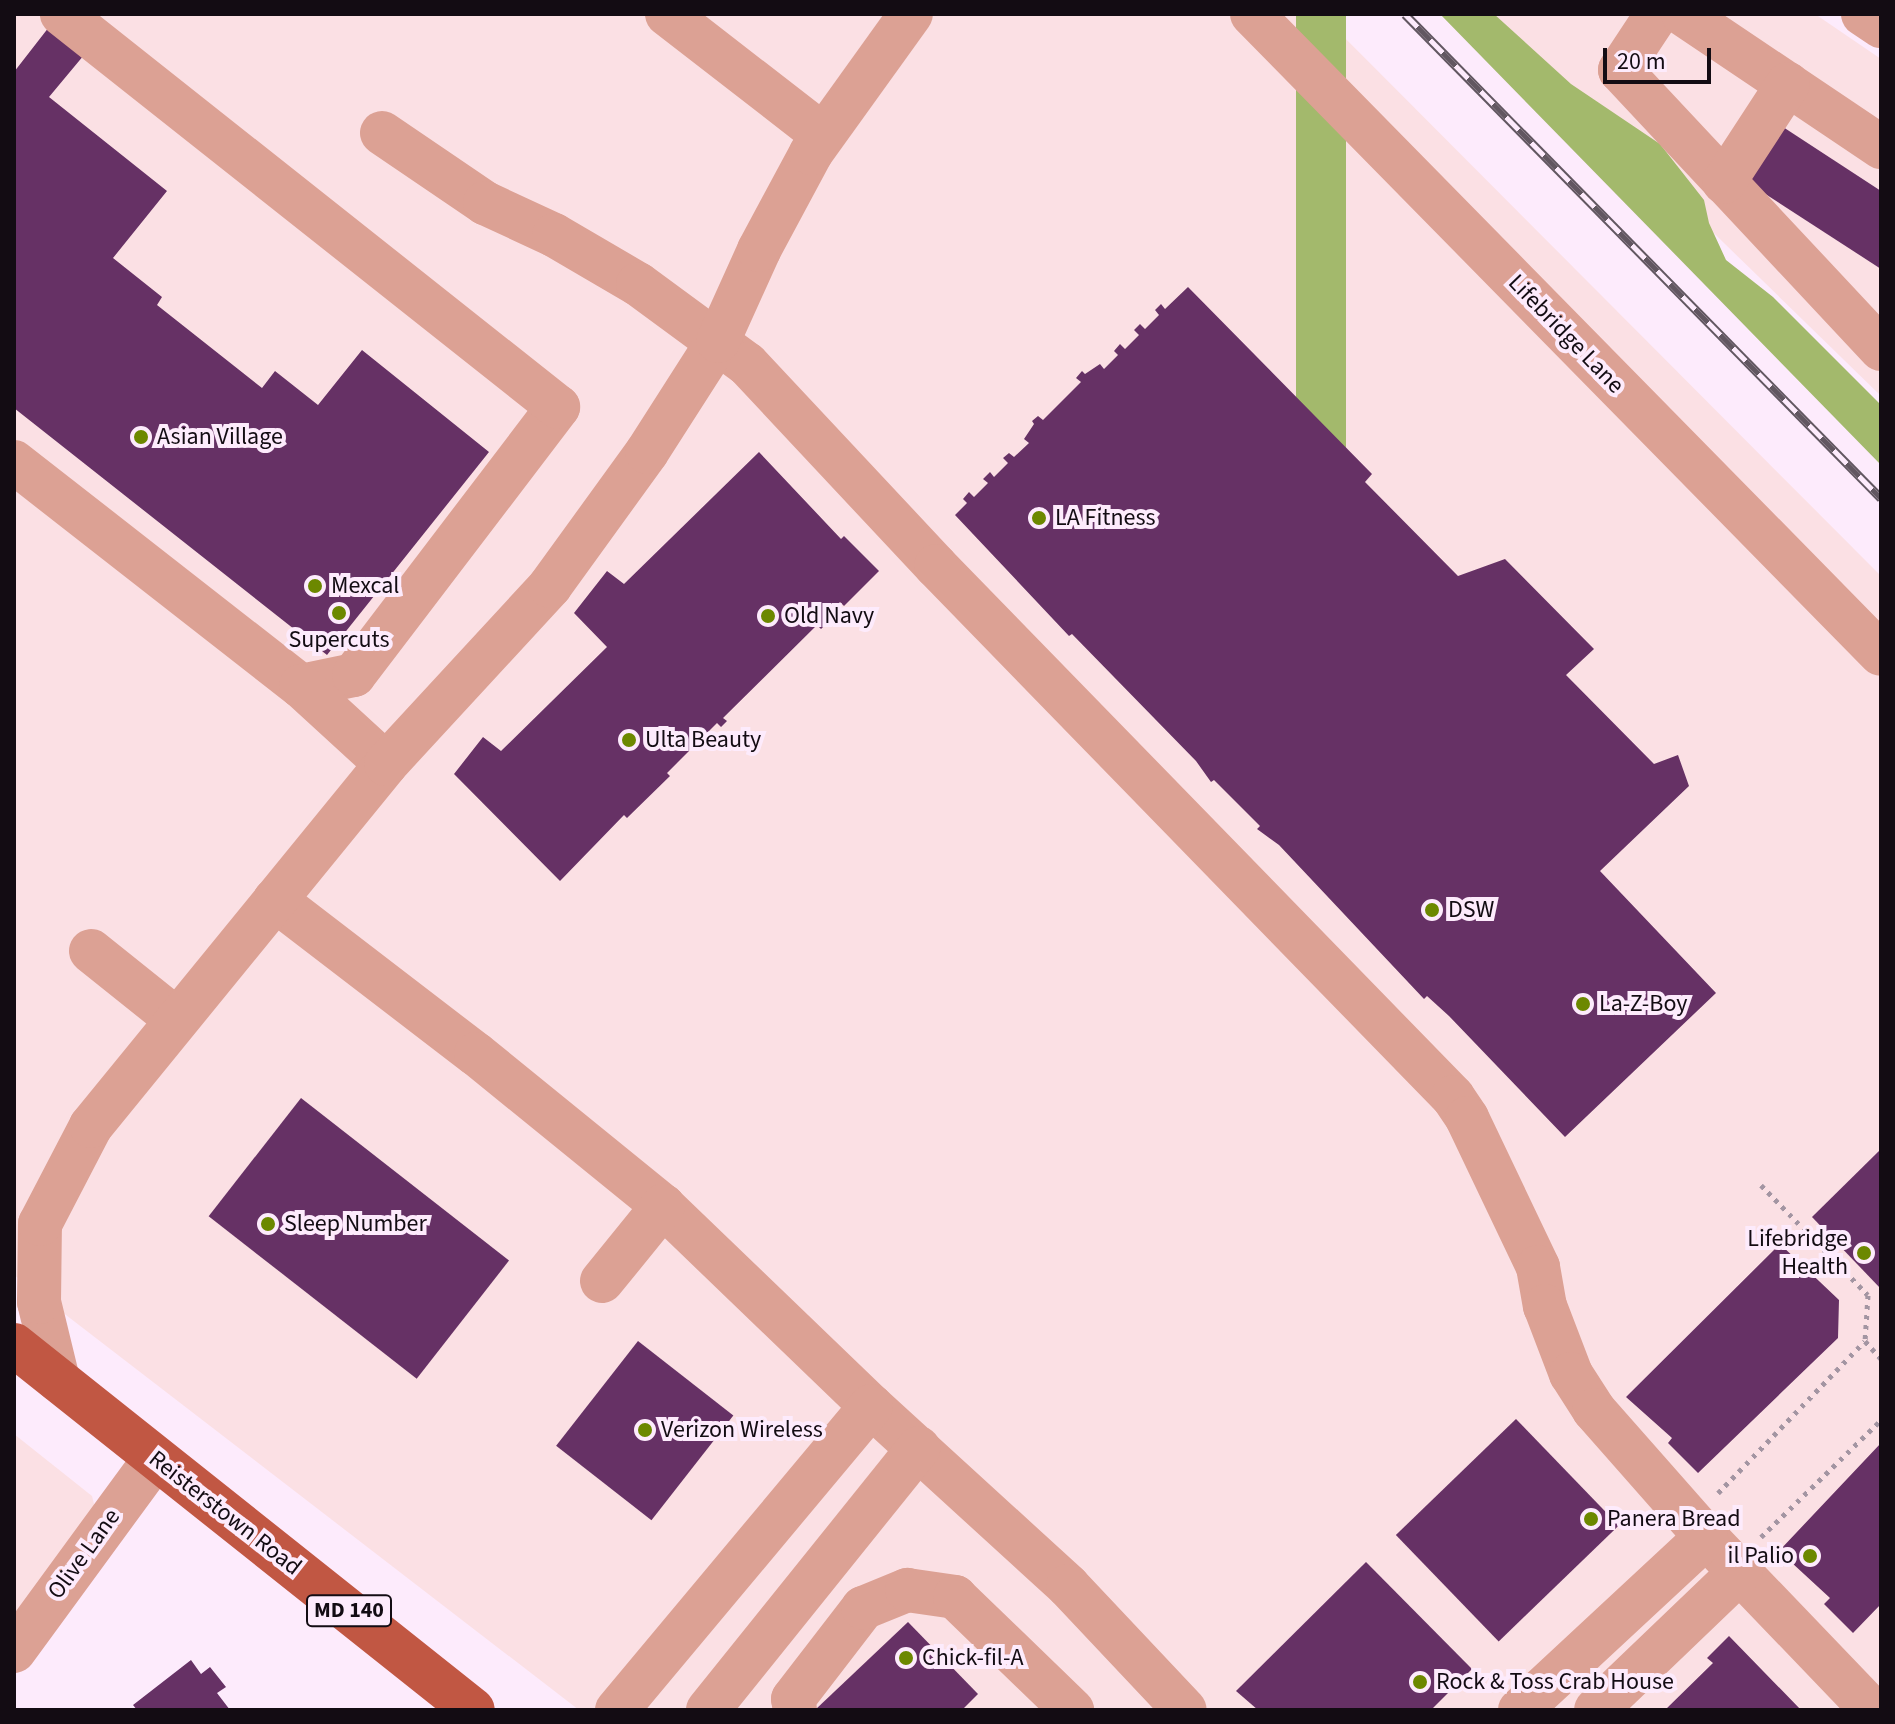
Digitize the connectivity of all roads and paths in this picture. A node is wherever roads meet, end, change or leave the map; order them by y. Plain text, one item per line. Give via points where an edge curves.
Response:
1 (62, 14) edge
2 (667, 14) edge
3 (1252, 14) edge
4 (1657, 14) edge
5 (1683, 14) edge
6 (1863, 14) edge
7 (902, 17) edge
8 (1881, 26) edge
9 (1788, 84) junction
10 (382, 133) dead end
11 (823, 135) junction
12 (1881, 147) edge
13 (1724, 182) junction
14 (718, 341) junction
15 (1881, 349) edge
16 (14, 462) edge
17 (1881, 654) edge
18 (301, 686) junction
19 (386, 764) junction
20 (275, 900) junction
21 (91, 951) dead end
22 (177, 1020) junction
23 (1761, 1185) dead end
24 (663, 1206) junction
25 (27, 1233) edge
26 (602, 1281) dead end
27 (1865, 1341) junction
28 (14, 1345) edge
29 (1881, 1359) edge
30 (58, 1380) junction
31 (871, 1406) junction
32 (1881, 1420) edge
33 (919, 1448) junction
34 (155, 1458) junction
35 (1718, 1548) junction
36 (14, 1651) edge
37 (473, 1710) edge
38 (617, 1710) edge
39 (708, 1710) edge
40 (795, 1710) edge
41 (1072, 1710) edge
42 (1185, 1710) edge
43 (1520, 1710) edge
44 (1596, 1710) edge
45 (1872, 1710) edge

1 - 18 street via 558,407 354,675
2 - 11 street
3 - 17 street, Lifebridge Lane
4 - 13 street via 1620,70
5 - 9 street
6 - 8 street
7 - 11 street
9 - 12 street
9 - 13 street
10 - 14 street via 485,203 554,235 638,284
11 - 14 street via 759,250
13 - 15 street
14 - 19 street via 647,452 550,586
14 - 35 street via 747,364 936,566 1453,1097 1538,1267 1545,1306 1571,1374 1594,1410
16 - 18 street
18 - 19 street
19 - 20 street
20 - 22 street
20 - 24 street
21 - 22 street
22 - 25 street via 91,1126
23 - 27 path via 1868,1295
24 - 26 street
24 - 31 street
25 - 30 street
27 - 29 path
27 - 35 path
28 - 30 main road, Reisterstown Road / MD 140
30 - 34 main road, Reisterstown Road / MD 140
31 - 33 street
31 - 38 street
32 - 35 path
33 - 39 street
33 - 42 street via 1068,1586
34 - 36 street, Olive Lane
34 - 37 main road, Reisterstown Road / MD 140
35 - 43 street
35 - 44 street
35 - 45 street
40 - 41 street via 793,1699 863,1608 907,1590 955,1597

